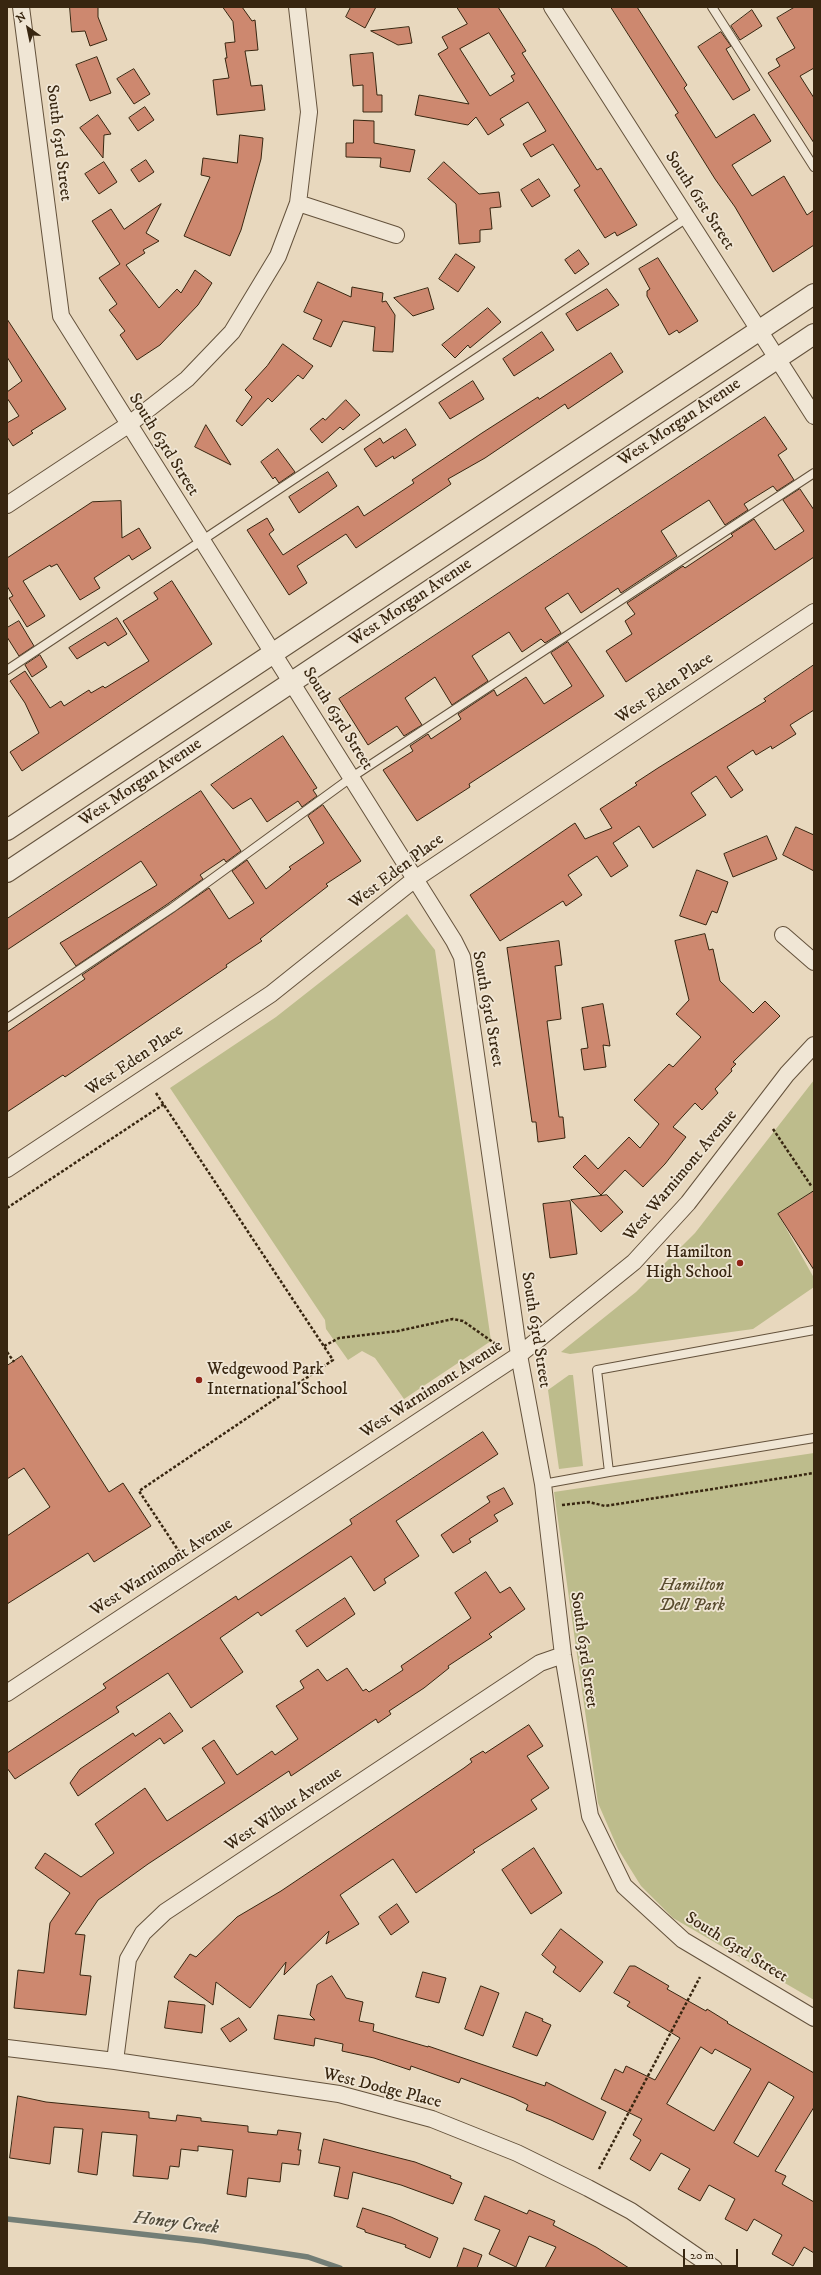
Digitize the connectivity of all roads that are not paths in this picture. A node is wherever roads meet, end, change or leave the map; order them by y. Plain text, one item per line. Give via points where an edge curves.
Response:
1 (21, 7) edge
2 (297, 7) edge
3 (552, 7) edge
4 (712, 7) edge
5 (814, 167) edge
6 (298, 203) junction
7 (687, 218) junction
8 (396, 235) dead end
9 (814, 294) edge
10 (760, 331) junction
11 (814, 334) edge
12 (777, 358) junction
13 (814, 416) edge
14 (128, 425) junction
15 (814, 473) edge
16 (7, 505) edge
17 (202, 542) junction
18 (814, 612) edge
19 (273, 652) junction
20 (7, 670) edge
21 (292, 682) junction
22 (352, 777) junction
23 (7, 830) edge
24 (7, 872) edge
25 (415, 879) junction
26 (783, 934) dead end
27 (814, 962) edge
28 (7, 1018) edge
29 (814, 1045) edge
30 (7, 1169) edge
31 (814, 1330) edge
32 (519, 1355) junction
33 (814, 1438) edge
34 (609, 1472) junction
35 (543, 1484) junction
36 (563, 1655) junction
37 (7, 1693) edge
38 (814, 2018) edge
39 (7, 2048) edge
40 (115, 2061) junction
41 (714, 2268) edge

1 - 14 street, South 63rd Street via 61,316
2 - 6 street via 309,112
3 - 7 street, South 61st Street
4 - 5 lane
6 - 8 street
6 - 14 street via 278,256 232,332 187,380
7 - 10 street, South 61st Street
7 - 17 lane
9 - 10 street, West Morgan Avenue
10 - 12 street, South 61st Street
10 - 19 street, West Morgan Avenue
11 - 12 street, West Morgan Avenue
12 - 13 street, South 61st Street
12 - 21 street, West Morgan Avenue
14 - 16 street
14 - 17 street, South 63rd Street
15 - 22 lane
17 - 19 street, South 63rd Street
17 - 20 lane
18 - 25 street, West Eden Place
19 - 21 street, South 63rd Street
19 - 23 street, West Morgan Avenue
21 - 22 street, South 63rd Street
21 - 24 street, West Morgan Avenue
22 - 25 street, South 63rd Street
22 - 28 lane via 172,908
25 - 30 street, West Eden Place via 271,994
25 - 32 street, South 63rd Street via 462,957
26 - 27 street
29 - 32 street, West Warnimont Avenue via 787,1074 688,1203 634,1262
31 - 34 lane via 597,1370
32 - 35 street, South 63rd Street
32 - 37 street, West Warnimont Avenue
33 - 34 lane
34 - 35 lane
35 - 36 street, South 63rd Street
36 - 38 street, South 63rd Street via 590,1816 624,1886 683,1940
36 - 40 street, West Wilbur Avenue via 540,1663 165,1912 143,1933 128,1959
39 - 40 street, West Dodge Place
40 - 41 street, West Dodge Place via 340,2094 432,2119 517,2153 588,2188 631,2211

